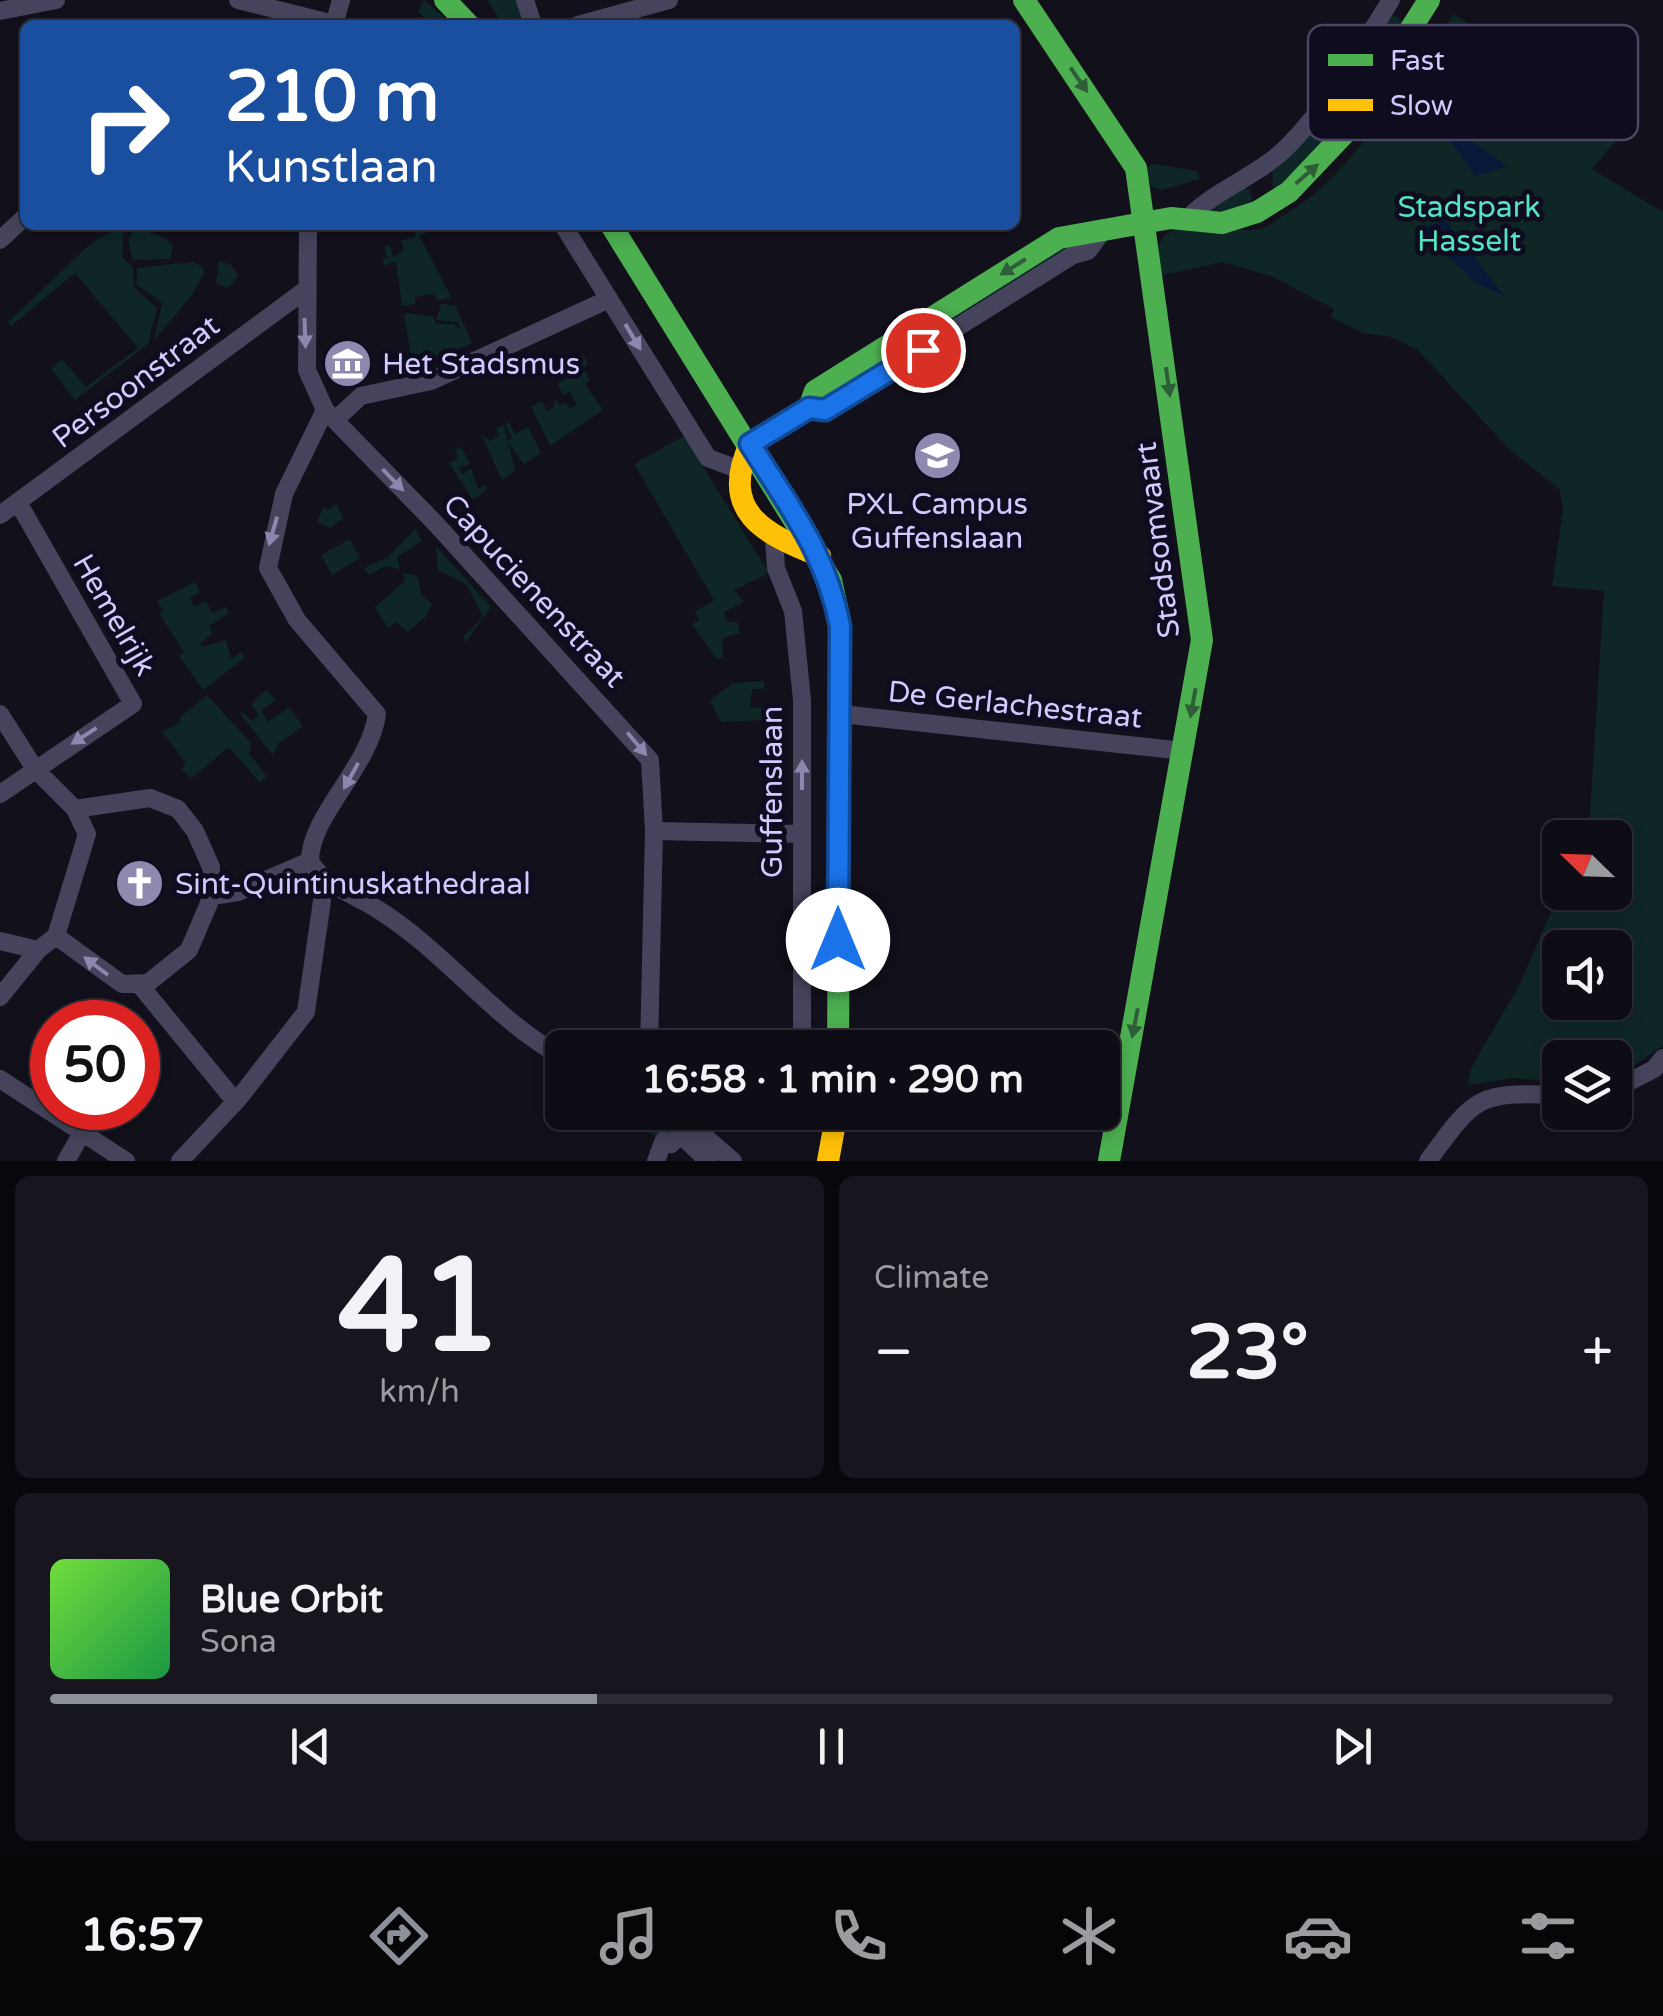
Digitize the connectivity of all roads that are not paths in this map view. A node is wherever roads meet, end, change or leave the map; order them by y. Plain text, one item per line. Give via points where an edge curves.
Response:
1 (56, 0) edge
2 (238, 0) edge
3 (445, 0) edge
4 (669, 0) edge
5 (1024, 0) edge
6 (1391, 0) edge
7 (1423, 9) edge
8 (0, 11) edge
9 (318, 20) edge
10 (464, 20) edge
11 (596, 20) edge
12 (1374, 25) edge
13 (1308, 122) edge
14 (1338, 140) edge
15 (1253, 175) junction
16 (1273, 204) junction
17 (1190, 216) junction
18 (20, 221) edge
19 (1145, 224) junction
20 (308, 230) edge
21 (566, 230) edge
22 (614, 230) edge
23 (0, 240) edge
24 (304, 291) junction
25 (609, 298) junction
26 (330, 415) junction
27 (750, 444) junction
28 (736, 468) junction
29 (19, 504) junction
30 (0, 514) edge
31 (774, 539) junction
32 (820, 556) junction
33 (0, 714) edge
34 (841, 714) junction
35 (1184, 751) junction
36 (35, 769) junction
37 (0, 794) edge
38 (75, 809) junction
39 (654, 830) junction
40 (802, 834) junction
41 (310, 861) junction
42 (325, 880) junction
43 (212, 896) junction
44 (56, 936) junction
45 (0, 941) edge
46 (38, 950) junction
47 (139, 984) junction
48 (0, 997) edge
49 (648, 1030) edge
50 (802, 1030) edge
51 (838, 1030) edge
52 (545, 1046) edge
53 (1663, 1058) edge
54 (0, 1079) edge
55 (1632, 1081) edge
56 (1542, 1094) edge
57 (239, 1098) junction
58 (695, 1130) edge
59 (834, 1130) edge
60 (82, 1133) junction
61 (66, 1161) edge
62 (126, 1161) edge
63 (180, 1161) edge
64 (656, 1161) edge
65 (708, 1161) edge
66 (732, 1161) edge
67 (828, 1161) edge
68 (1110, 1161) edge
69 (1428, 1161) edge

1 - 8 street
2 - 9 street
3 - 10 street
4 - 11 street
5 -> 19 street, Stadsomvaart via 1128,150
6 - 7 street
6 - 12 street
13 - 15 street
16 -> 14 street
15 - 16 street
15 - 17 street via 1213,194
16 - 17 street via 1220,224
17 - 19 street
18 - 23 street
19 - 27 street via 1059,238 815,391 809,408
19 -> 35 street, Stadsomvaart via 1202,618
20 - 24 street
21 - 25 street
22 - 27 street
24 -> 26 street via 307,370
24 - 29 street, Persoonstraat
25 - 26 street via 432,381 361,396
25 -> 28 street via 708,458
26 -> 39 street, Capucienenstraat via 645,750
26 -> 41 street via 284,494 268,568 297,620 377,714 353,774 314,834
27 - 28 street
27 - 32 street
28 - 31 street, Guffenslaan via 735,486
29 - 30 street, Persoonstraat
29 -> 36 street, Hemelrijk via 133,704
31 - 32 street
40 -> 31 street, Guffenslaan via 802,700 793,611 776,568
32 - 34 street via 840,626
33 - 36 street
34 - 35 street, De Gerlachestraat
34 - 51 street
35 -> 68 street, Stadsomvaart
36 - 37 street
36 - 38 street
38 - 43 street via 150,798 178,808 211,868
38 - 44 street via 86,834
39 - 40 street
39 - 49 street, Capucienenstraat
40 - 50 street, Guffenslaan
41 - 42 street
41 - 43 street
42 - 52 street via 380,910 507,1022
42 - 57 street via 306,1012
43 - 47 street via 189,950
44 - 46 street
47 -> 44 street via 115,981
45 - 46 street
46 - 48 street
47 - 57 street
53 - 55 street
54 - 60 street
56 - 69 street via 1510,1092 1476,1102
57 - 63 street
58 - 66 street
59 - 67 street
60 - 61 street
60 - 62 street
64 - 65 street via 664,1140 671,1144 681,1135

